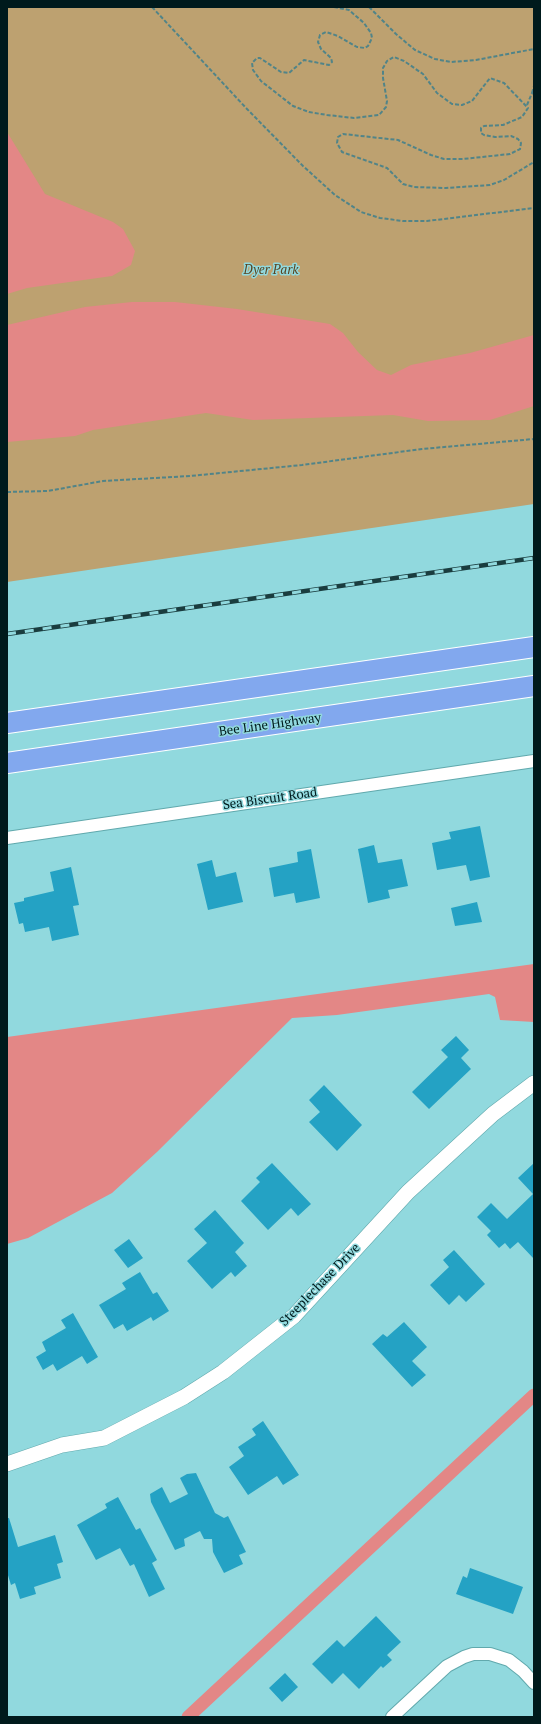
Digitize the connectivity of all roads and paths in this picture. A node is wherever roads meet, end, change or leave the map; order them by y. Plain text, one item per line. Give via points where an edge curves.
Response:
1 (152, 7) edge
2 (334, 7) edge
3 (369, 7) edge
4 (534, 49) edge
5 (534, 86) edge
6 (533, 94) edge
7 (527, 105) junction
8 (534, 162) edge
9 (534, 208) edge
10 (534, 439) edge
11 (7, 492) edge
12 (534, 647) edge
13 (534, 686) edge
14 (7, 723) edge
15 (534, 761) edge
16 (7, 763) edge
17 (7, 838) edge
18 (534, 1083) edge
19 (7, 1464) edge
20 (534, 1683) edge
21 (392, 1717) edge

1 - 9 path via 303,166 335,195 361,212 388,220 427,221
2 - 7 path via 349,10 364,23 372,38 368,46 357,47 338,36 324,32 318,42 321,49 331,58 332,62 329,65 304,60 289,72 281,72 260,58 252,63 257,77 293,106 333,116 368,117 379,114 386,107 387,101 383,68 387,61 394,57 424,74 437,93 452,104 462,105 472,101 490,78 504,83
3 - 4 path via 415,50 435,58 451,62 476,60
5 - 6 path
6 - 7 path
7 - 8 path via 527,112 522,118 503,125 484,126 480,131 489,137 511,136 518,139 521,143 520,149 510,154 453,160 431,155 398,140 343,134 338,137 337,143 346,154 387,168 403,184 410,186 446,188 490,185 504,180
10 - 11 path via 422,449 302,465 190,476 103,481 48,491
12 - 14 highway
13 - 16 highway, Bee Line Highway
15 - 17 street, Sea Biscuit Road
18 - 19 street, Steeplechase Drive via 493,1114 408,1192 294,1316 222,1372 184,1397 104,1438 62,1445
20 - 21 street via 509,1660 490,1654 464,1656 447,1666

